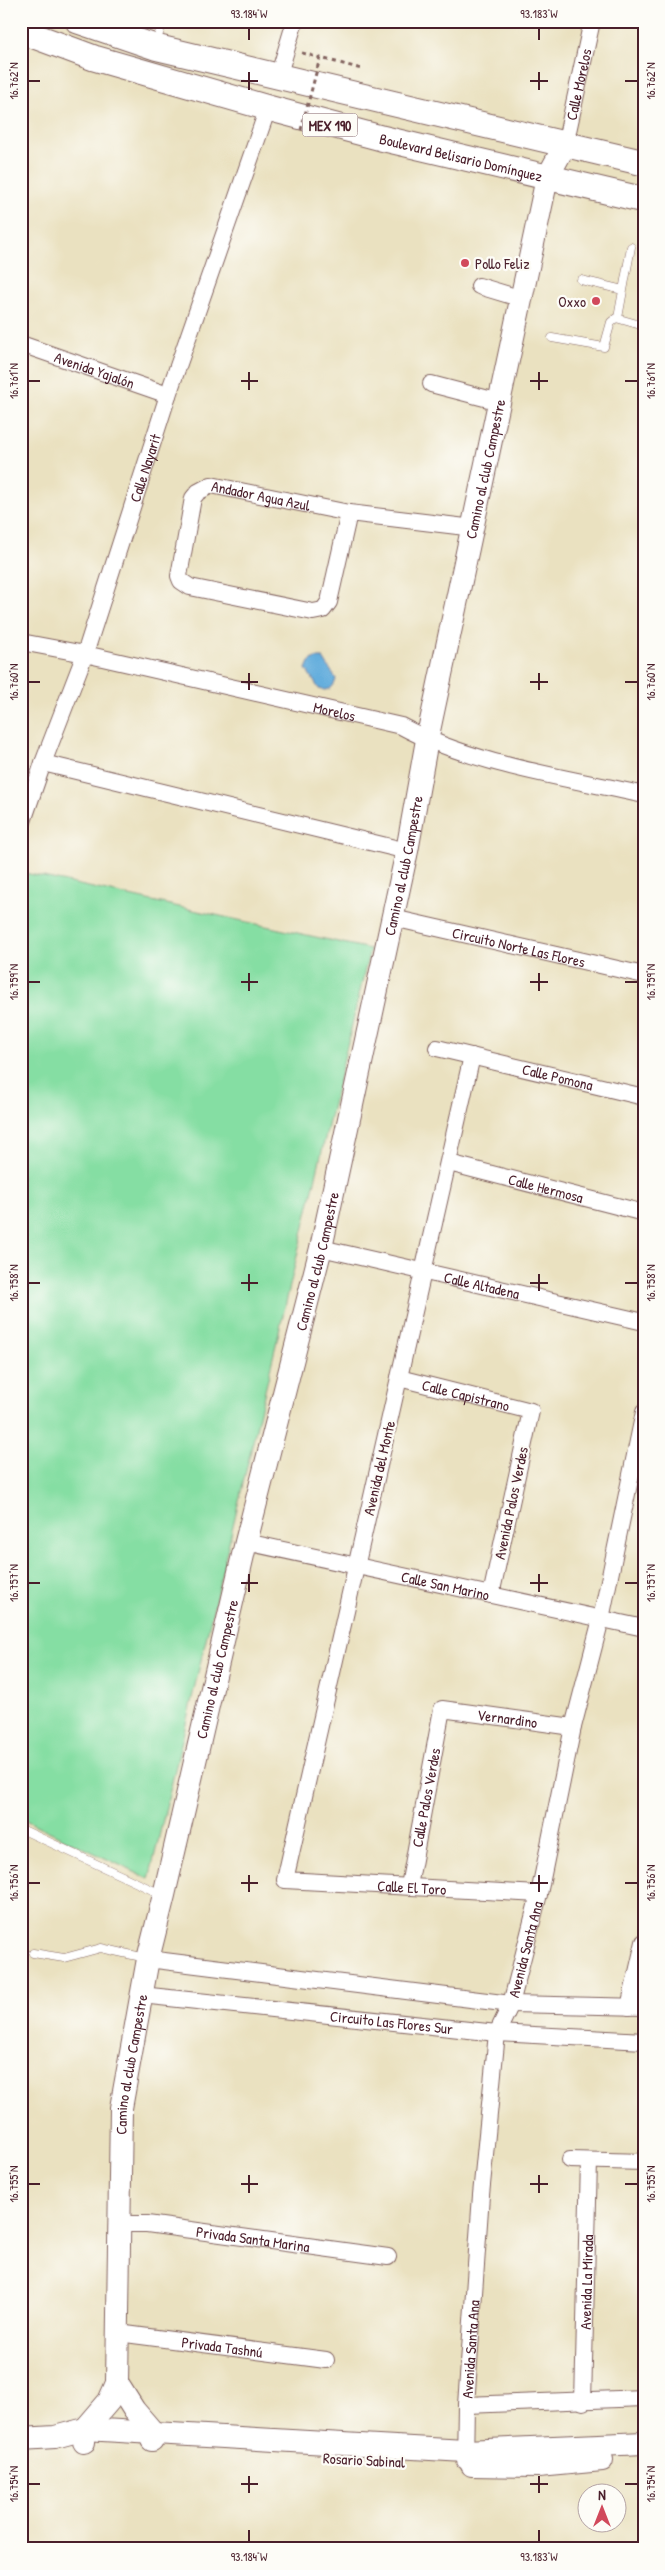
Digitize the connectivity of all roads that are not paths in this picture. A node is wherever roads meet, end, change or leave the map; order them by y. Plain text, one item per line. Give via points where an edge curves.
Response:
1 (78, 21) edge
2 (162, 21) edge
3 (294, 21) edge
4 (592, 21) edge
5 (21, 31) edge
6 (154, 47) junction
7 (278, 77) junction
8 (268, 108) junction
9 (565, 145) junction
10 (644, 163) edge
11 (547, 178) junction
12 (644, 200) edge
13 (631, 247) dead end
14 (581, 280) dead end
15 (479, 286) dead end
16 (623, 290) junction
17 (522, 299) junction
18 (618, 318) junction
19 (644, 326) edge
20 (552, 338) dead end
21 (21, 344) edge
22 (431, 384) dead end
23 (168, 395) junction
24 (500, 402) junction
25 (349, 513) junction
26 (474, 528) junction
27 (21, 642) edge
28 (85, 654) junction
29 (427, 740) junction
30 (43, 763) junction
31 (644, 795) edge
32 (21, 827) edge
33 (407, 851) junction
34 (393, 918) junction
35 (644, 975) edge
36 (437, 1048) dead end
37 (472, 1056) junction
38 (644, 1097) edge
39 (449, 1163) junction
40 (644, 1213) edge
41 (321, 1248) junction
42 (424, 1271) junction
43 (644, 1322) edge
44 (399, 1378) junction
45 (531, 1411) joint
46 (644, 1412) edge
47 (246, 1542) junction
48 (357, 1565) junction
49 (491, 1595) junction
50 (601, 1619) junction
51 (644, 1628) edge
52 (442, 1709) joint
53 (573, 1727) junction
54 (21, 1828) edge
55 (285, 1880) joint
56 (409, 1886) junction
57 (539, 1894) junction
58 (164, 1896) junction
59 (644, 1942) edge
60 (33, 1952) dead end
61 (148, 1959) junction
62 (141, 1995) junction
63 (511, 2004) junction
64 (636, 2007) edge
65 (497, 2033) junction
66 (644, 2041) edge
67 (570, 2160) dead end
68 (589, 2161) junction
69 (644, 2162) edge
70 (119, 2224) junction
71 (388, 2258) dead end
72 (118, 2334) junction
73 (326, 2360) dead end
74 (117, 2383) junction
75 (644, 2398) edge
76 (584, 2402) junction
77 (466, 2405) junction
78 (84, 2436) junction
79 (152, 2438) junction
80 (21, 2439) edge
81 (644, 2443) edge
82 (644, 2457) edge
83 (465, 2458) junction

1 - 6 main road, MEX 190
2 - 6 lane
3 - 7 street
4 - 9 street, Calle Morelos
5 - 8 main road, Boulevard Belisario Domínguez / MEX 190 via 94,58
6 - 7 main road, MEX 190
7 - 9 main road, MEX 190
8 - 11 main road, Boulevard Belisario Domínguez / MEX 190
8 - 23 street, Calle Nayarit
9 - 10 main road, MEX 190
9 - 11 main road, Camino al club Campestre
11 - 12 main road, Boulevard Belisario Domínguez / MEX 190
11 - 17 main road, Camino al club Campestre
13 - 16 lane
14 - 16 lane
15 - 17 street
16 - 18 lane
17 - 24 main road, Camino al club Campestre
18 - 19 lane
18 - 20 lane via 611,322 605,346
21 - 23 street, Avenida Yajalón
22 - 24 street
23 - 28 street, Calle Nayarit
24 - 26 main road, Camino al club Campestre
25 - 25 street, Andador Agua Azul via 218,485 204,488 193,498 178,570 181,581 185,585 312,612 323,610 329,602
25 - 26 street, Andador Agua Azul
26 - 29 main road, Camino al club Campestre
27 - 28 street, Morelos
28 - 29 street, Morelos via 400,726
28 - 30 street, Calle Nayarit
29 - 31 street, Morelos via 480,757
29 - 33 main road, Camino al club Campestre
30 - 32 street, Calle Nayarit
30 - 33 street
33 - 34 main road, Camino al club Campestre
34 - 35 street, Circuito Norte Las Flores
34 - 41 main road, Camino al club Campestre
36 - 37 street, Calle Pomona
37 - 38 street, Calle Pomona
37 - 39 street, Avenida del Monte
39 - 40 street, Calle Hermosa
39 - 42 street, Avenida del Monte
41 - 42 street, Calle Altadena
41 - 47 main road, Camino al club Campestre
42 - 43 street, Calle Altadena
42 - 44 street, Avenida del Monte
44 - 45 street, Calle Capistrano
44 - 48 street, Avenida del Monte
45 - 49 street, Avenida Palos Verdes
46 - 50 street, Avenida Santa Ana
47 - 48 street, Calle San Marino
47 - 58 main road, Camino al club Campestre
48 - 49 street, Calle San Marino
48 - 55 street, Avenida del Monte
49 - 50 street, Calle San Marino
50 - 51 street, Calle San Marino
50 - 53 street, Avenida Santa Ana
52 - 53 street, Vernardino
52 - 56 street, Calle Palos Verdes
53 - 57 street, Avenida Santa Ana
54 - 58 lane
55 - 56 street, Calle El Toro
56 - 57 street, Calle El Toro
57 - 63 street, Avenida Santa Ana
58 - 61 main road, Camino al club Campestre
59 - 64 street
60 - 61 lane via 64,1958 101,1948
61 - 62 main road, Camino al club Campestre
61 - 63 street, Circuito Las Flores Sur
62 - 65 street, Circuito Las Flores Sur
62 - 70 main road, Camino al club Campestre via 121,2108
63 - 64 street, Circuito Las Flores Sur
63 - 65 street, Avenida Santa Ana
65 - 66 street, Circuito Las Flores Sur
65 - 77 street, Avenida Santa Ana
67 - 68 street
68 - 69 street
68 - 76 street, Avenida La Mirada
70 - 71 street, Privada Santa Marina via 147,2224
70 - 72 main road, Camino al club Campestre
72 - 73 street, Privada Tashnú
72 - 74 main road, Camino al club Campestre
74 - 78 main road, Camino al club Campestre via 109,2401
74 - 79 main road
75 - 76 street
76 - 77 street
77 - 83 street, Avenida Santa Ana
78 - 79 main road, Rosario Sabinal
78 - 80 main road, Rosario Sabinal
79 - 83 main road, Rosario Sabinal
81 - 83 main road, Rosario Sabinal
82 - 83 main road, Rosario Sabinal via 538,2466

